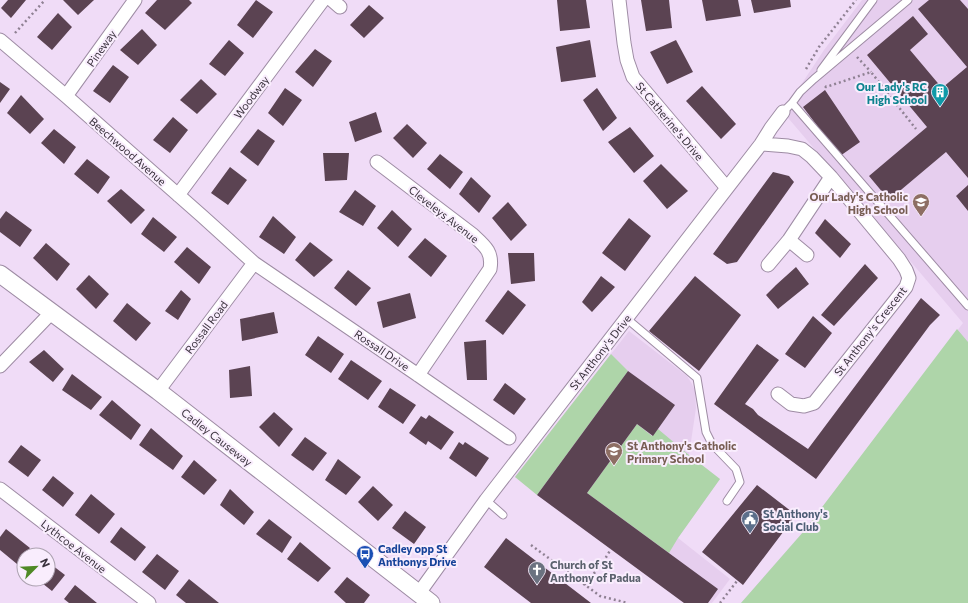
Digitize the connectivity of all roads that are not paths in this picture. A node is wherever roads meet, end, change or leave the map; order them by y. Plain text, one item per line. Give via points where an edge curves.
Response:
1 (135, 0) edge
2 (324, 0) edge
3 (619, 0) edge
4 (873, 0) edge
5 (908, 0) edge
6 (2, 42) edge
7 (814, 79) junction
8 (66, 96) junction
9 (788, 107) junction
10 (761, 144) junction
11 (377, 162) dead end
12 (831, 177) junction
13 (727, 188) junction
14 (178, 195) junction
15 (789, 240) junction
16 (807, 255) dead end
17 (254, 263) junction
18 (768, 265) dead end
19 (0, 274) edge
20 (968, 306) edge
21 (51, 313) junction
22 (626, 318) junction
23 (0, 366) edge
24 (418, 375) junction
25 (158, 390) junction
26 (778, 394) dead end
27 (509, 438) dead end
28 (0, 489) edge
29 (486, 500) junction
30 (727, 501) dead end
31 (503, 515) dead end
32 (425, 598) edge
33 (148, 603) edge

1 - 8 street, Pineway
2 - 14 street, Woodway
3 - 13 street, St Catherine's Drive via 624,44 633,78
4 - 7 lane
5 - 7 lane
6 - 8 street, Beechwood Avenue
7 - 9 lane
8 - 14 street, Beechwood Avenue
9 - 10 street, St Anthony's Drive
9 - 20 lane
10 - 12 street, St Anthony's Crescent via 802,149
10 - 13 street, St Anthony's Drive
11 - 24 street, Cleveleys Avenue via 473,235 487,249 491,262 490,269
12 - 15 street
12 - 26 street, St Anthony's Crescent via 899,260 909,278 906,287 814,403 804,406 791,404
13 - 22 street, St Anthony's Drive
14 - 17 street, Beechwood Avenue
15 - 16 street
15 - 18 street
17 - 24 street, Rossall Drive
17 - 25 street, Rossall Road
19 - 21 street, Cadley Causeway
21 - 23 street
21 - 25 street, Cadley Causeway
22 - 29 street, St Anthony's Drive
22 - 30 lane via 696,378 706,432 712,444 736,469 740,482
24 - 27 street, Rossall Drive
25 - 32 street, Cadley Causeway
28 - 33 street, Lythcoe Avenue
29 - 31 lane
29 - 32 street, St Anthony's Drive

